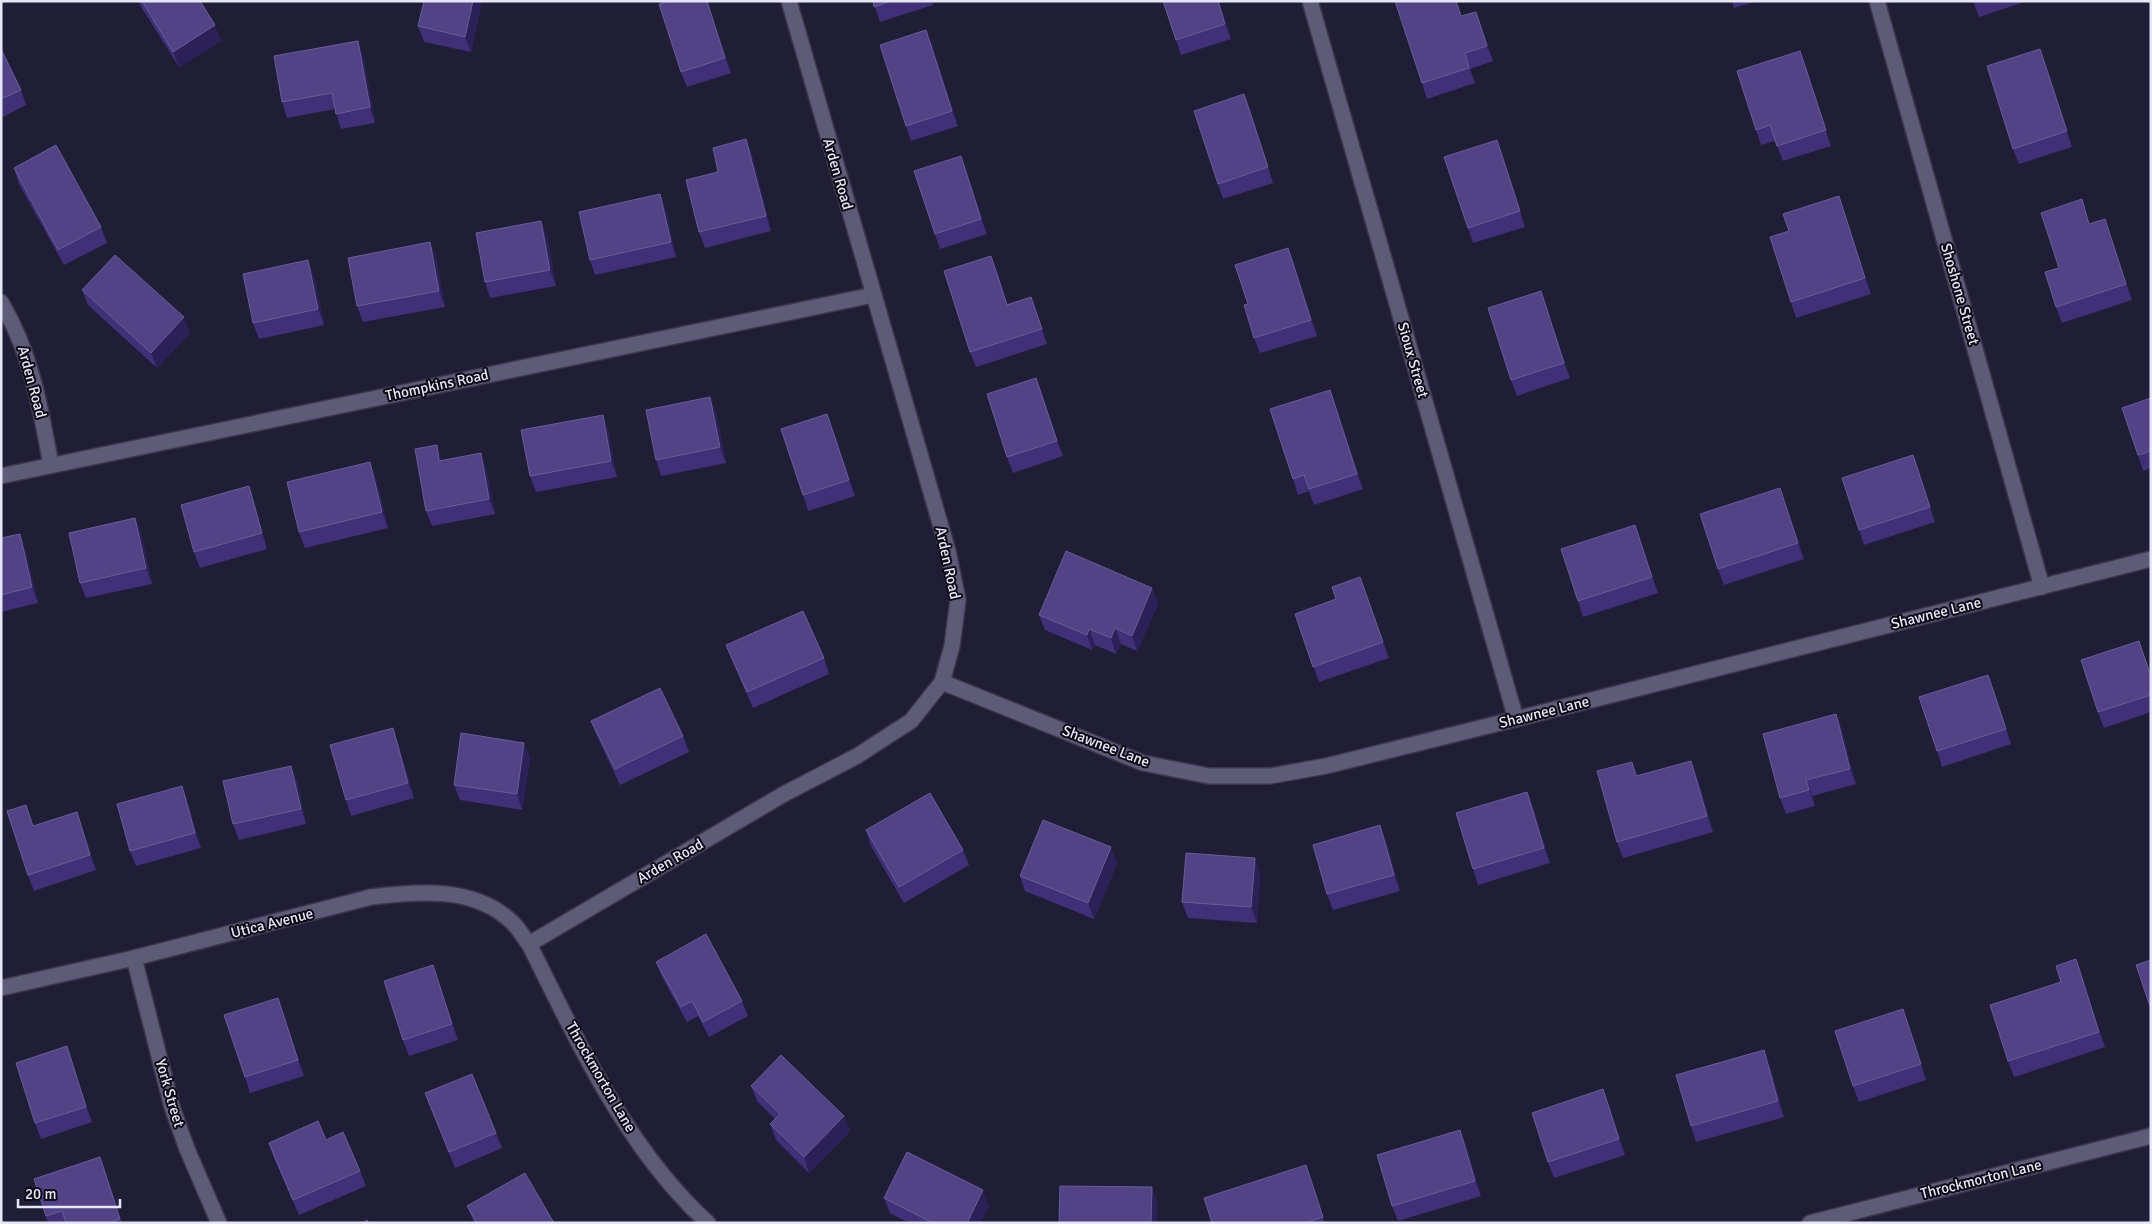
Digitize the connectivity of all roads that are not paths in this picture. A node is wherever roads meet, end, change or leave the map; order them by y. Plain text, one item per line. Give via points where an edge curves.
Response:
1 (789, 1) edge
2 (1310, 1) edge
3 (1878, 1) edge
4 (873, 295) junction
5 (1, 302) edge
6 (51, 465) junction
7 (1, 476) edge
8 (2151, 559) edge
9 (2042, 587) junction
10 (942, 682) junction
11 (1516, 719) junction
12 (529, 944) junction
13 (134, 958) junction
14 (1, 988) edge
15 (2151, 1136) edge
16 (219, 1223) edge
17 (708, 1223) edge
18 (1810, 1223) edge

1 - 4 street, Arden Road
2 - 11 street, Sioux Street
3 - 9 street, Shoshone Street
4 - 6 street, Thompkins Road
4 - 10 street, Arden Road via 948,551 958,600 952,646
5 - 6 street, Arden Road via 24,346 33,374
6 - 7 street, Thompkins Road
8 - 9 street, Shawnee Lane
9 - 11 street, Shawnee Lane
10 - 11 street, Shawnee Lane via 1144,763 1209,776 1270,776 1326,766
10 - 12 street, Arden Road via 911,721 857,756 784,794
12 - 13 street, Utica Avenue via 513,923 486,905 453,893 406,893 372,898
12 - 17 street, Throckmorton Lane via 612,1102 661,1173
13 - 14 street, Utica Avenue
13 - 16 street, York Street via 172,1107
15 - 18 street, Throckmorton Lane

